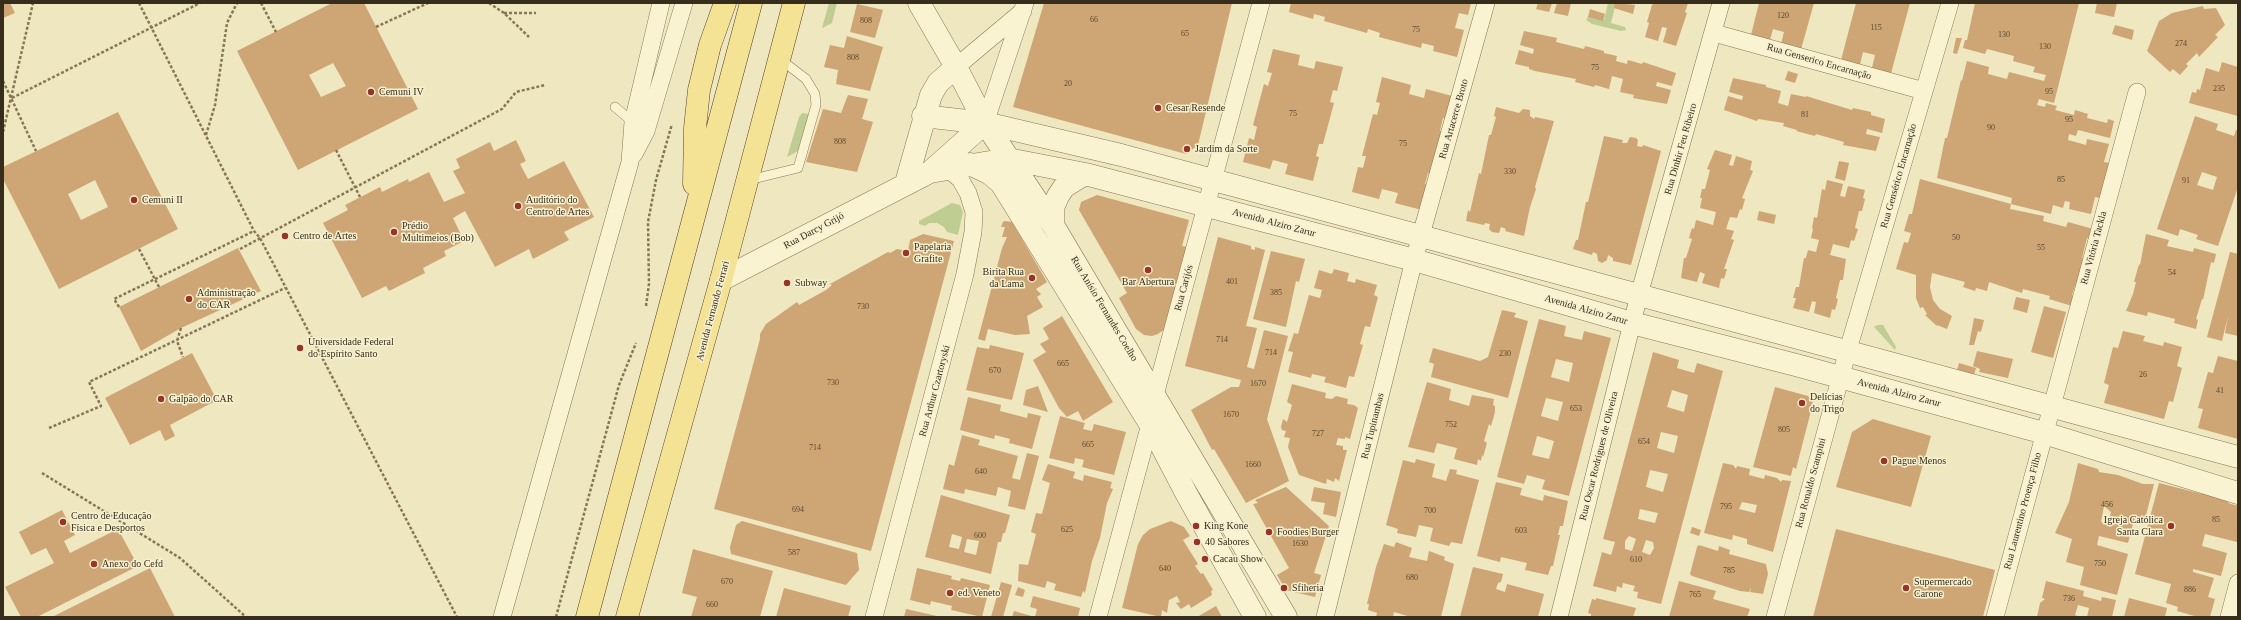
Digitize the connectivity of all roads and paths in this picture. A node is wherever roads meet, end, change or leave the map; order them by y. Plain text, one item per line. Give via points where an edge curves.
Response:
1 (33, 3) edge
2 (139, 3) edge
3 (200, 3) edge
4 (237, 3) edge
5 (261, 3) edge
6 (428, 3) edge
7 (489, 3) edge
8 (661, 3) edge
9 (684, 3) edge
10 (725, 3) edge
11 (751, 3) edge
12 (794, 3) edge
13 (919, 3) edge
14 (1261, 3) edge
15 (1486, 3) edge
16 (1722, 3) edge
17 (1950, 3) edge
18 (1024, 7) edge
19 (504, 13) junction
20 (536, 13) dead end
21 (151, 27) junction
22 (376, 28) dead end
23 (276, 32) dead end
24 (1714, 33) junction
25 (529, 37) dead end
26 (779, 59) junction
27 (956, 67) junction
28 (3, 81) edge
29 (545, 85) dead end
30 (1924, 92) junction
31 (2137, 92) dead end
32 (12, 98) junction
33 (615, 107) dead end
34 (923, 116) junction
35 (673, 120) dead end
36 (985, 123) junction
37 (640, 126) junction
38 (3, 132) edge
39 (206, 135) junction
40 (336, 150) dead end
41 (36, 151) dead end
42 (1008, 159) junction
43 (970, 164) junction
44 (939, 171) junction
45 (1085, 174) junction
46 (747, 180) junction
47 (1214, 181) junction
48 (906, 183) junction
49 (355, 188) junction
50 (360, 197) dead end
51 (1207, 204) junction
52 (694, 215) junction
53 (1053, 225) junction
54 (254, 231) junction
55 (1421, 236) junction
56 (260, 238) junction
57 (139, 249) dead end
58 (240, 249) dead end
59 (1414, 260) junction
60 (154, 279) junction
61 (721, 280) junction
62 (158, 286) dead end
63 (285, 288) junction
64 (1639, 295) junction
65 (119, 307) dead end
66 (644, 314) dead end
67 (1632, 323) junction
68 (181, 328) dead end
69 (639, 336) dead end
70 (177, 341) junction
71 (1848, 350) junction
72 (183, 357) dead end
73 (1840, 377) junction
74 (1155, 395) junction
75 (2052, 405) junction
76 (1150, 424) junction
77 (49, 428) dead end
78 (2044, 433) junction
79 (2238, 457) edge
80 (42, 472) dead end
81 (2238, 493) edge
82 (1219, 503) junction
83 (1197, 513) junction
84 (1242, 543) junction
85 (1220, 553) junction
86 (2238, 583) edge
87 (246, 617) edge
88 (457, 617) edge
89 (502, 617) edge
90 (556, 617) edge
91 (587, 617) edge
92 (626, 617) edge
93 (874, 617) edge
94 (1098, 617) edge
95 (1255, 617) edge
96 (1286, 617) edge
97 (1325, 617) edge
98 (1559, 617) edge
99 (1775, 617) edge
100 (1995, 617) edge
101 (2229, 617) edge

1 - 32 path
2 - 21 path
3 - 21 path
4 - 39 path via 227,23 215,105
5 - 23 path
6 - 22 path
7 - 19 path
8 - 37 street
9 - 37 street
10 - 52 main road via 710,45 699,90 695,128
11 - 52 main road
12 - 26 main road, Avenida Fernando Ferrari
13 - 27 street, Rua Anísio Fernandes Coelho
14 - 47 street, Rua Carijós
15 - 55 street, Rua Artacerce Broto
16 - 24 street, Rua Dinhir Feu Ribeiro
17 - 30 street, Rua Gensérico Encarnação
18 - 27 street
18 - 36 street
19 - 20 path
19 - 25 path
21 - 32 path
21 - 39 path
24 - 30 street, Rua Genserico Encarnação
24 - 64 street, Rua Dinhir Feu Ribeiro
26 - 46 main road, Avenida Fernando Ferrari
26 - 46 lane via 806,79 815,94 816,105 798,168
27 - 34 street via 938,83 930,95
27 - 36 street, Rua Anísio Fernandes Coelho
28 - 32 path
29 - 49 path via 516,92 502,110
30 - 71 street, Rua Gensérico Encarnação
31 - 75 street, Rua Vitória Tackla
32 - 38 path
32 - 41 path
33 - 37 lane
34 - 36 street
34 - 48 street
35 - 66 path via 656,180 648,222 649,284
36 - 42 street, Rua Anísio Fernandes Coelho
36 - 44 street, Rua Darcy Grijó
36 - 47 street via 1122,155
37 - 89 street
39 - 54 path
40 - 49 path
42 - 43 street, Avenida Alziro Zarur
42 - 45 street, Avenida Alziro Zarur
42 - 53 street, Rua Anísio Fernandes Coelho
43 - 44 street, Avenida Alziro Zarur
43 - 76 street, Rua Anísio Fernandes Coelho via 989,173 1001,183
44 - 48 street, Rua Darcy Grijó
44 - 93 street, Rua Arthur Czartoryski via 960,179 968,193 974,212 973,232 965,274
45 - 51 street, Avenida Alziro Zarur
45 - 53 street via 1064,187 1058,196
46 - 61 main road, Avenida Fernando Ferrari
47 - 51 street, Rua Carijós
47 - 55 street
48 - 61 street, Rua Darcy Grijó
49 - 50 path
49 - 56 path
51 - 59 street, Avenida Alziro Zarur
51 - 74 street, Rua Carijós
52 - 91 main road
53 - 74 street, Rua Anísio Fernandes Coelho
54 - 56 path
54 - 60 path
55 - 59 street, Rua Tupinambas
55 - 64 street
56 - 58 path
56 - 63 path
57 - 60 path
59 - 67 street, Avenida Alziro Zarur
59 - 97 street, Rua Tupinambas
60 - 62 path
60 - 65 path via 114,299
61 - 92 main road, Avenida Fernando Ferrari
63 - 70 path
63 - 88 path
64 - 67 street, Rua Oscar Rodrigues de Oliveira
64 - 71 street
67 - 73 street, Avenida Alziro Zarur
67 - 98 street, Rua Oscar Rodrigues de Oliveira
68 - 70 path
69 - 90 path via 619,385
70 - 72 path
70 - 77 path via 89,382 101,406
71 - 73 street, Rua Ronaldo Scampini
71 - 75 street
73 - 78 street, Avenida Alziro Zarur
73 - 99 street, Rua Ronaldo Scampini
74 - 82 street, Rua Anísio Fernandes Coelho
75 - 78 street, Rua Laurentino Proença Filho
75 - 79 street
76 - 83 street, Rua Anísio Fernandes Coelho
76 - 94 street
78 - 81 street, Avenida Alziro Zarur
78 - 100 street, Rua Laurentino Proença Filho
80 - 87 path via 180,558
82 - 83 street
82 - 84 street, Rua Anísio Fernandes Coelho
83 - 85 street, Rua Anísio Fernandes Coelho
84 - 85 street
84 - 96 street, Rua Anísio Fernandes Coelho
85 - 95 street, Rua Anísio Fernandes Coelho
86 - 101 street

